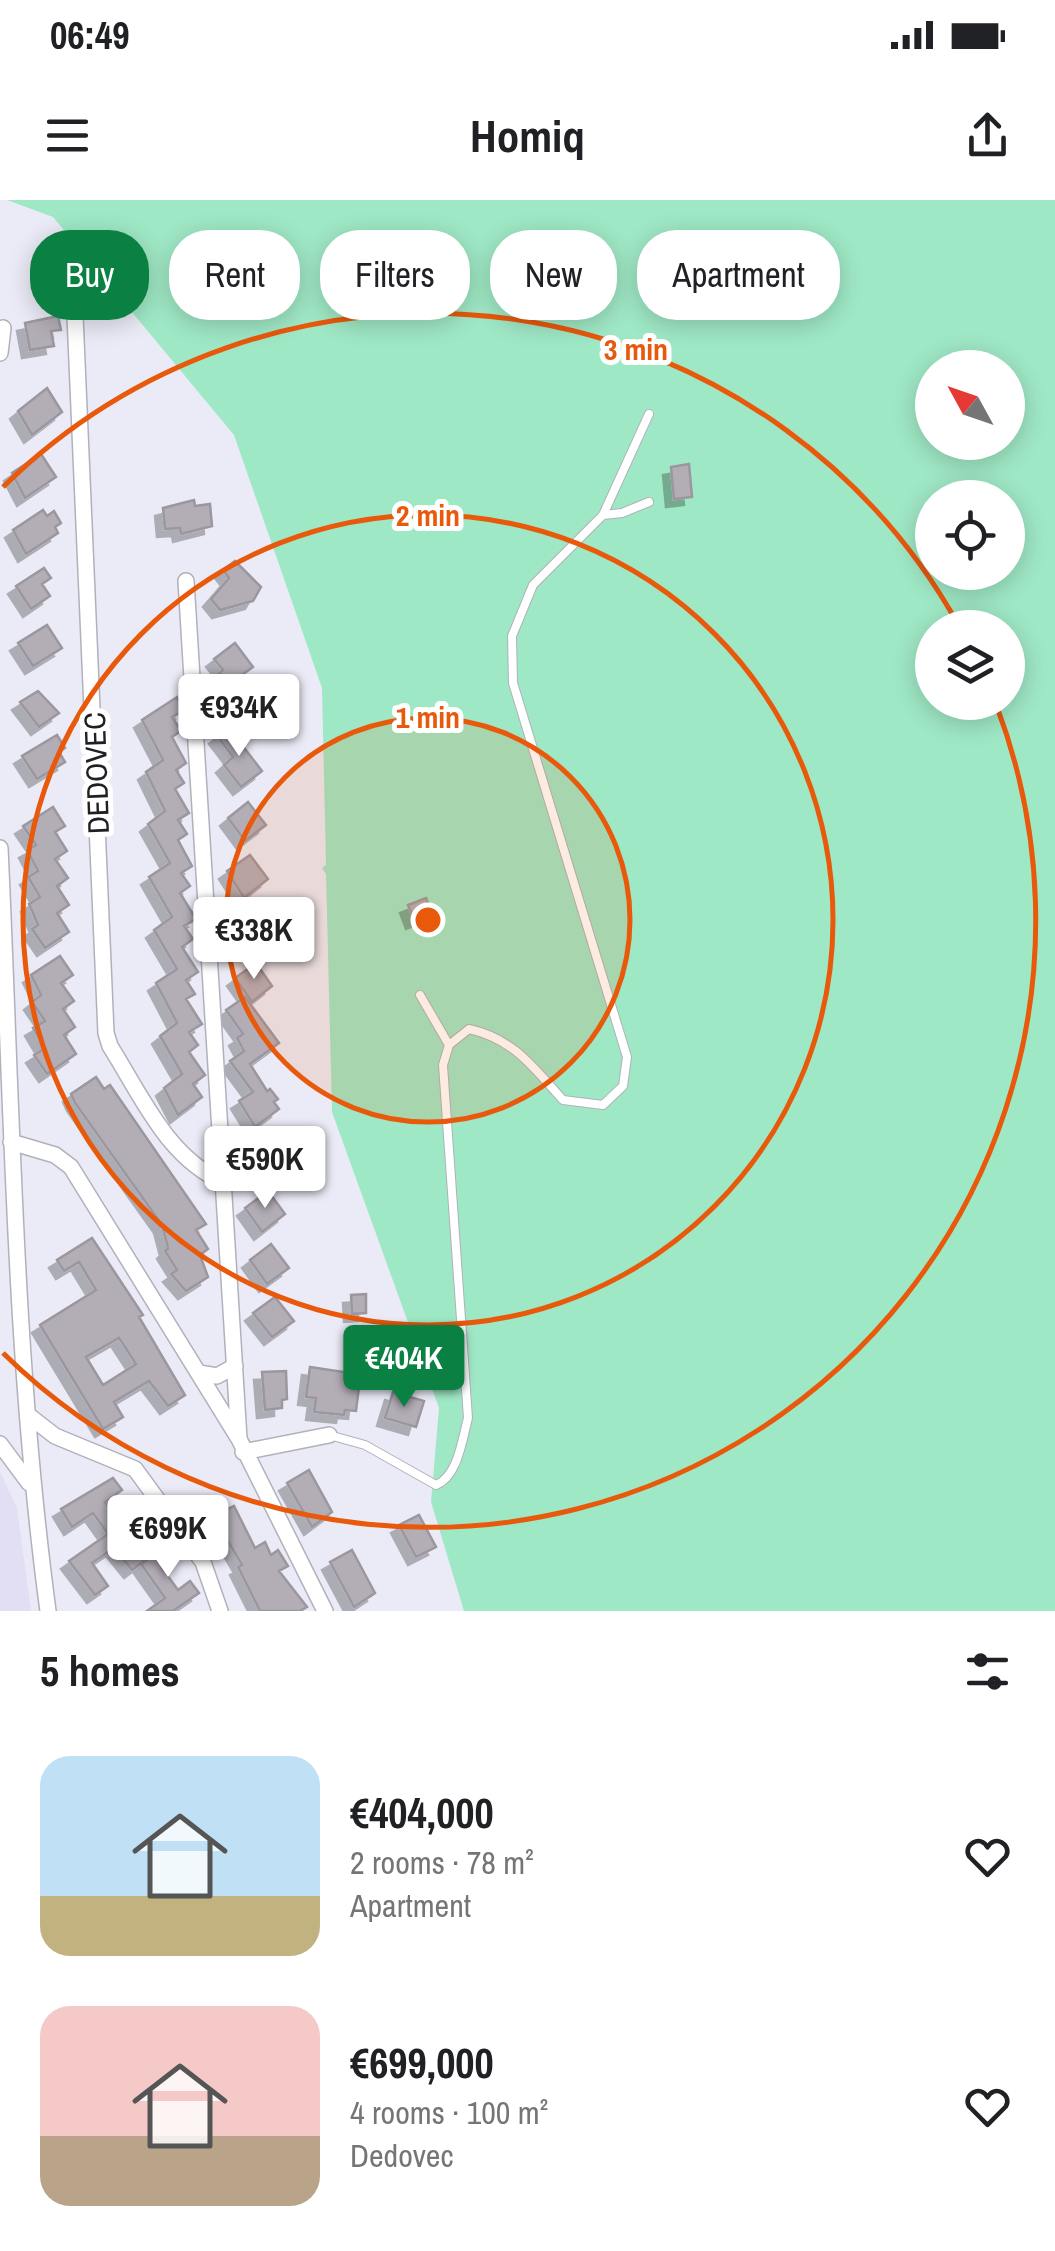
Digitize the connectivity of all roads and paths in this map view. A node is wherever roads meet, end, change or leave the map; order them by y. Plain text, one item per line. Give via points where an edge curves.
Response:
1 (75, 320) edge
2 (3, 328) dead end
3 (0, 353) edge
4 (649, 414) dead end
5 (648, 502) dead end
6 (603, 515) junction
7 (186, 581) dead end
8 (0, 848) edge
9 (2, 907) edge
10 (420, 995) dead end
11 (448, 1045) junction
12 (0, 1093) edge
13 (11, 1107) junction
14 (12, 1142) junction
15 (226, 1182) junction
16 (235, 1366) junction
17 (198, 1373) junction
18 (28, 1416) junction
19 (329, 1435) joint
20 (0, 1444) edge
21 (241, 1446) junction
22 (31, 1487) junction
23 (48, 1611) edge
24 (220, 1611) edge
25 (325, 1611) edge

1 - 15 street, DEDOVEC via 106,1033 170,1140 194,1165
2 - 3 street
4 - 6 lane
5 - 6 lane
6 - 11 lane via 532,585 512,636 512,683 627,1057 623,1086 603,1106 563,1100 522,1052 493,1034 468,1029
7 - 15 street
8 - 9 street
9 - 13 street
10 - 11 lane
11 - 19 lane via 442,1066 468,1418 458,1458 436,1485 364,1445
12 - 13 street
13 - 14 street
14 - 17 street via 56,1154 70,1167
14 - 18 street
15 - 16 street
16 - 17 street via 217,1376
16 - 21 street
17 - 21 street
18 - 22 street
18 - 24 street via 55,1436 135,1469 203,1562
19 - 21 street
20 - 22 street
21 - 25 street
22 - 23 street

